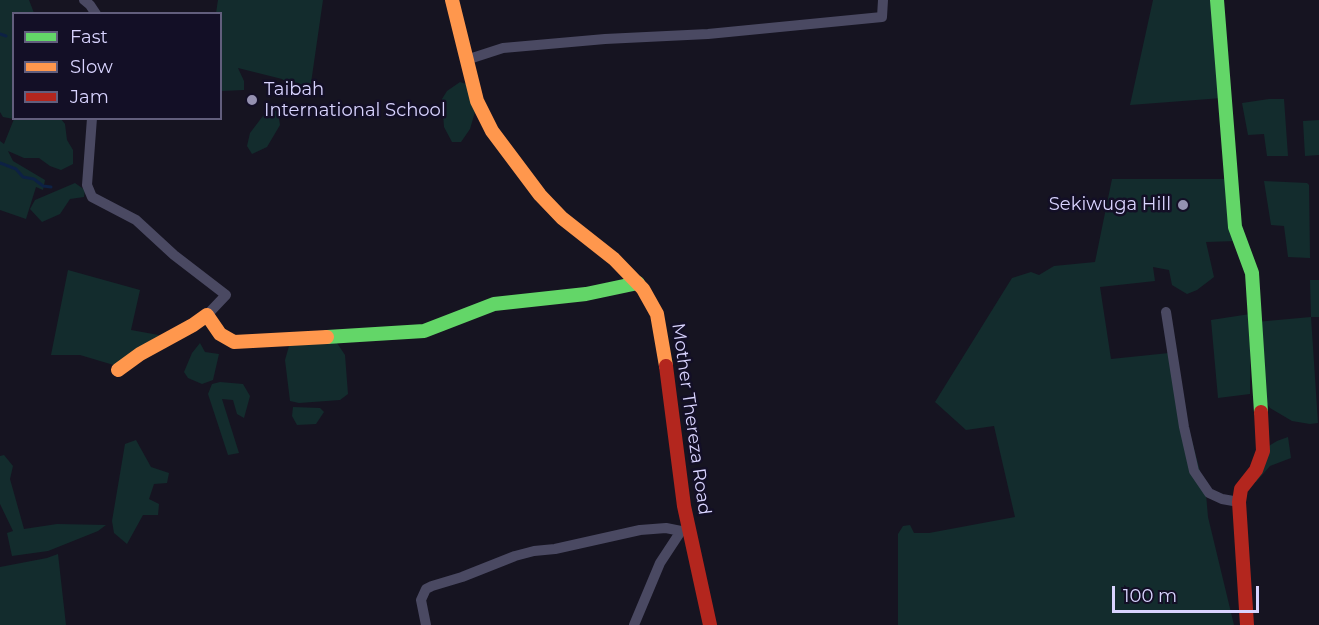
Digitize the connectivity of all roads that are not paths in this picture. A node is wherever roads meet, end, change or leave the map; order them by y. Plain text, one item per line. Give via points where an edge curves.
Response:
1 (84, 0) edge
2 (452, 0) edge
3 (883, 0) edge
4 (1217, 0) edge
5 (95, 12) edge
6 (466, 60) junction
7 (92, 120) edge
8 (638, 283) junction
9 (1167, 312) dead end
10 (207, 315) junction
11 (118, 370) dead end
12 (1239, 502) junction
13 (685, 531) junction
14 (426, 625) edge
15 (634, 625) edge
16 (710, 625) edge
17 (1247, 625) edge

1 - 5 street
2 - 6 street, Mother Thereza Road
3 - 6 street via 882,17 503,48
4 - 12 street via 1235,227 1252,273 1263,451 1256,470 1241,489
6 - 8 street, Mother Thereza Road via 481,110 522,173 562,218
7 - 10 street via 87,185 92,197 136,220 226,295
8 - 10 street via 586,294 494,304 410,333 234,342 220,334
8 - 13 street, Mother Thereza Road via 651,302 661,329
9 - 12 street via 1194,471 1209,493
10 - 11 street
12 - 17 street
13 - 14 street via 652,528 534,551 432,586 421,600
13 - 15 street via 660,563
13 - 16 street, Mother Thereza Road

